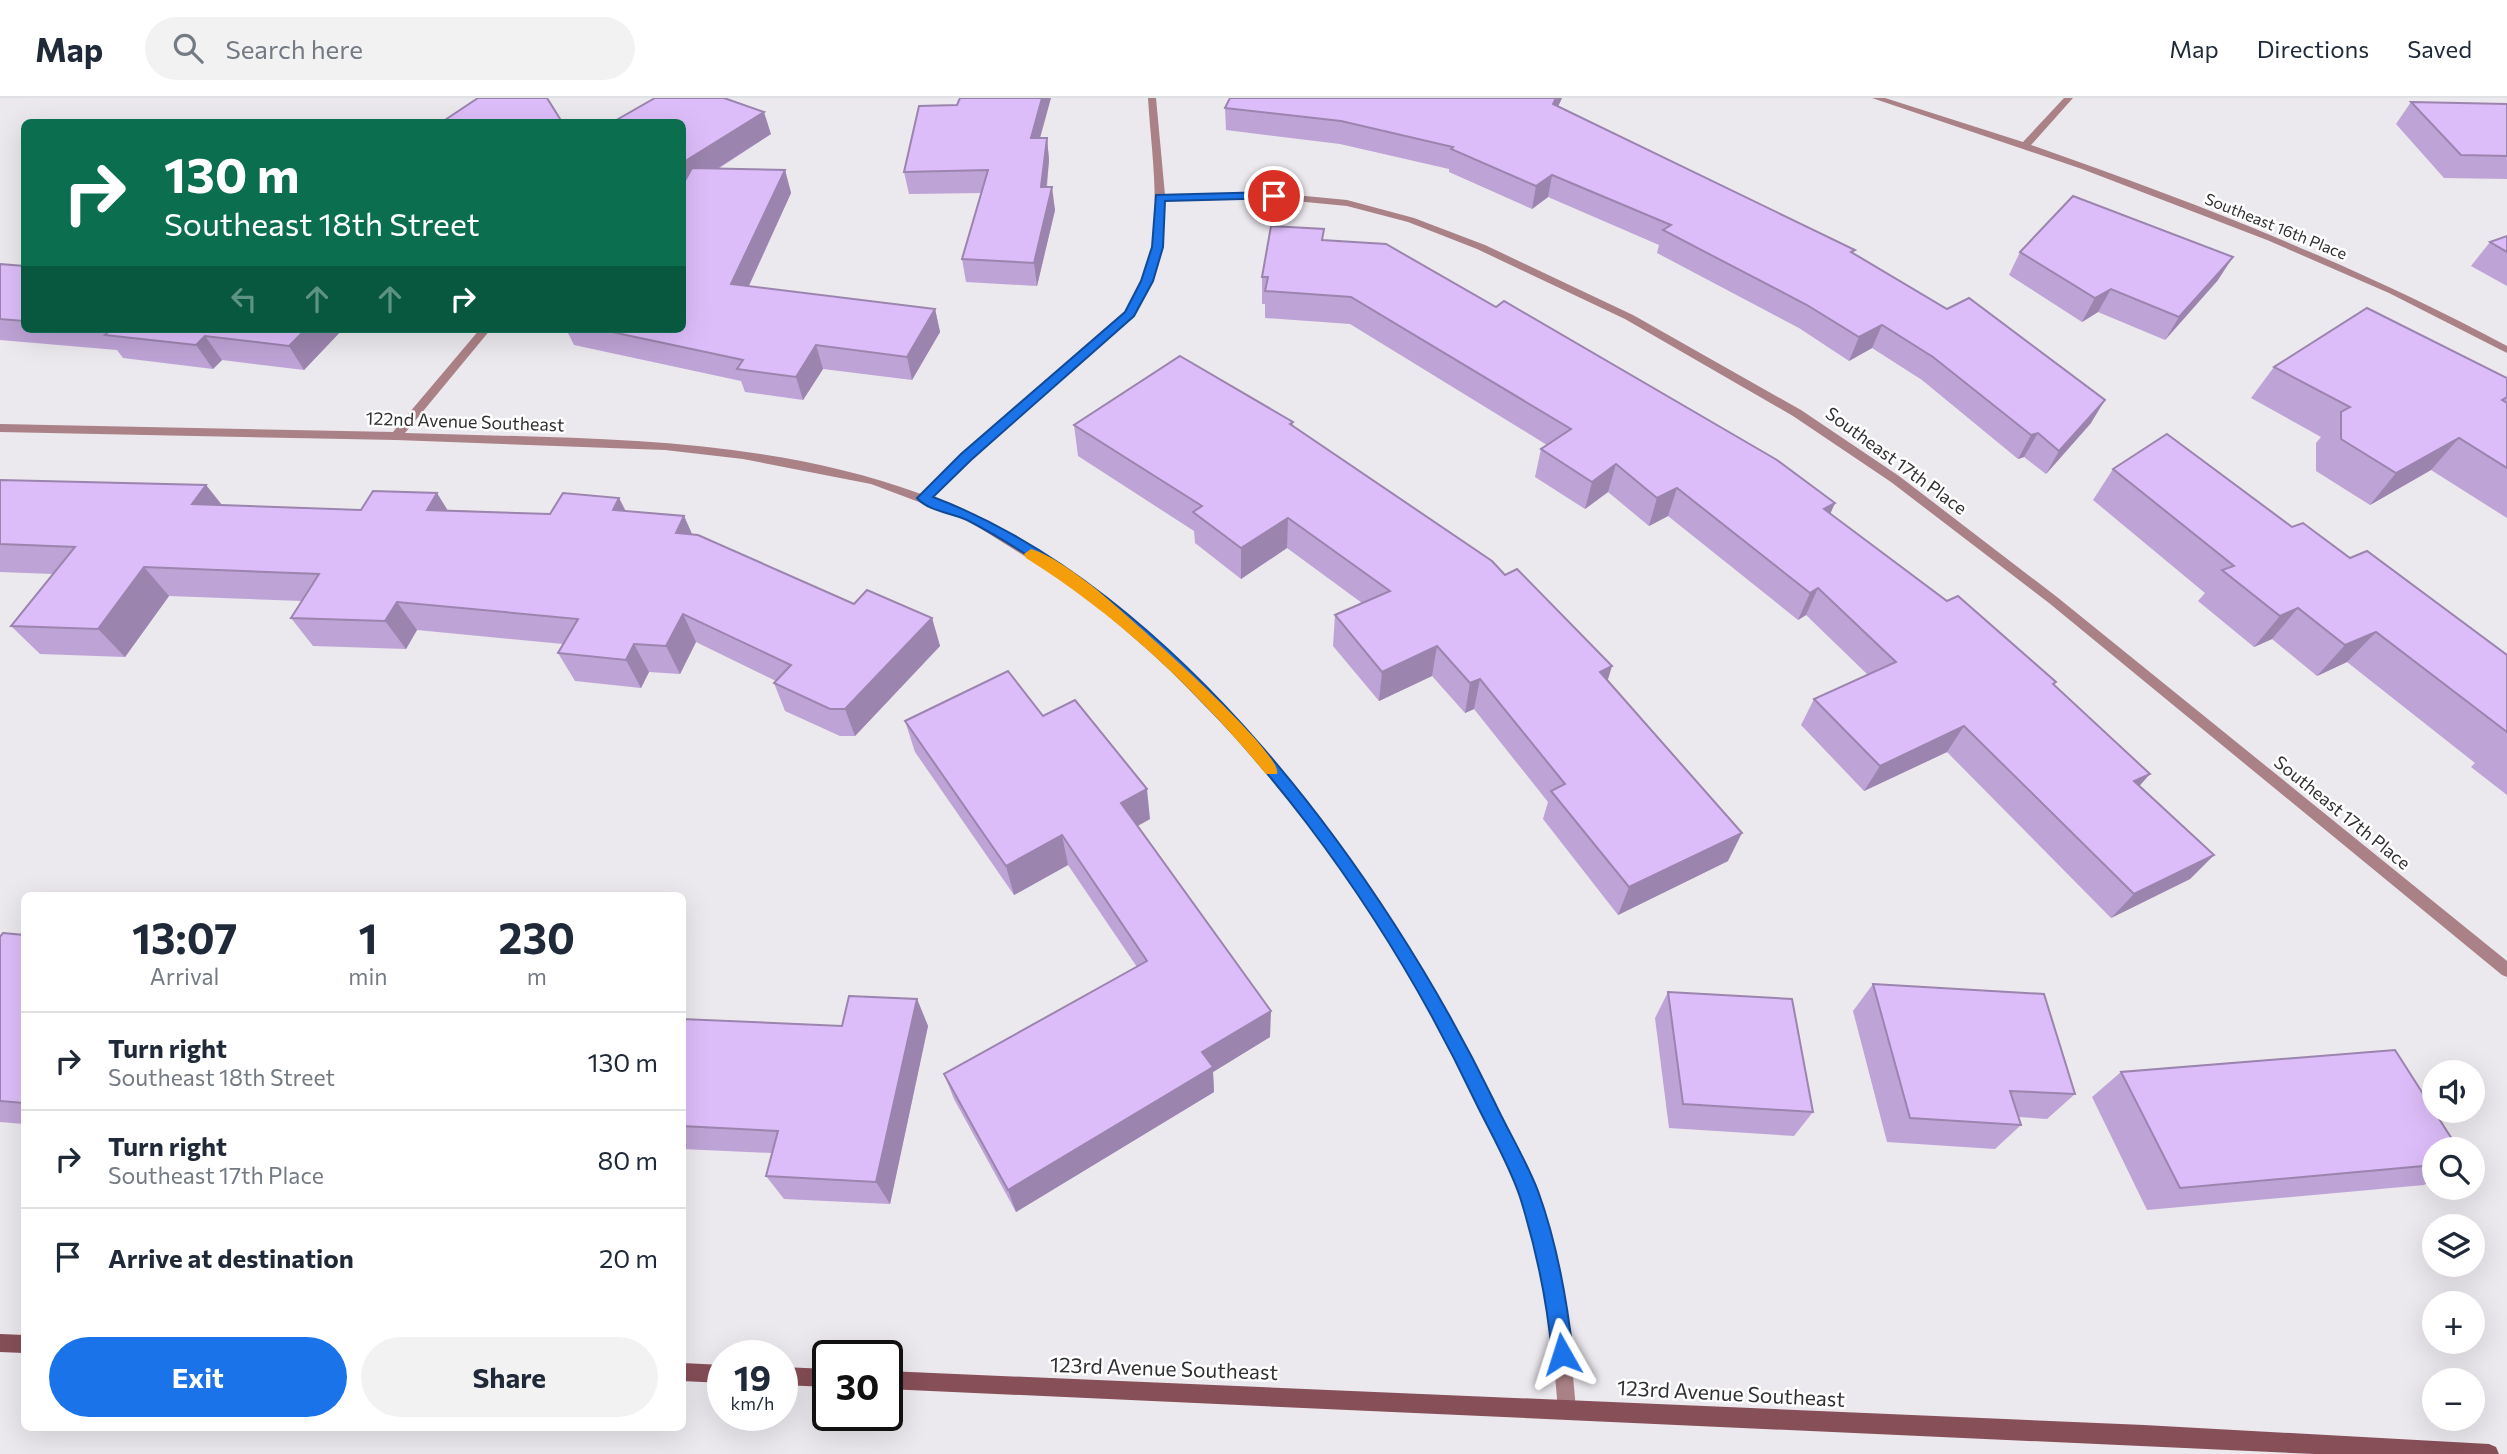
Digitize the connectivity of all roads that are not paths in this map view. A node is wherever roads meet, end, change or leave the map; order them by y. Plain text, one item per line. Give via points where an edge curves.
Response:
1 (1152, 98) edge
2 (1876, 98) edge
3 (2068, 98) edge
4 (2025, 146) junction
5 (1160, 198) junction
6 (483, 333) edge
7 (2507, 351) edge
8 (0, 428) edge
9 (396, 436) junction
10 (924, 498) junction
11 (2507, 970) edge
12 (0, 1343) edge
13 (21, 1344) edge
14 (686, 1372) edge
15 (707, 1373) edge
16 (903, 1381) edge
17 (1567, 1409) junction
18 (2489, 1454) edge

1 - 5 street
2 - 4 street, Southeast 16th Place
3 - 4 street
4 - 7 street, Southeast 16th Place via 2297,250 2387,289
5 - 10 street via 1157,247 1147,281 1130,313
5 - 11 street, Southeast 17th Place via 1286,197 1347,203 1411,220 1481,247 1629,317 1797,413 1895,479 2053,600
6 - 9 street
8 - 9 street, 122nd Avenue Southeast
9 - 10 street, 122nd Avenue Southeast via 665,446 730,453 873,481
10 - 17 street, 122nd Avenue Southeast via 971,517 1084,588 1168,660 1244,737 1329,840 1408,958 1468,1066 1528,1193 1557,1299
12 - 13 street
14 - 15 street
16 - 17 street, 123rd Avenue Southeast
17 - 18 street, 123rd Avenue Southeast

